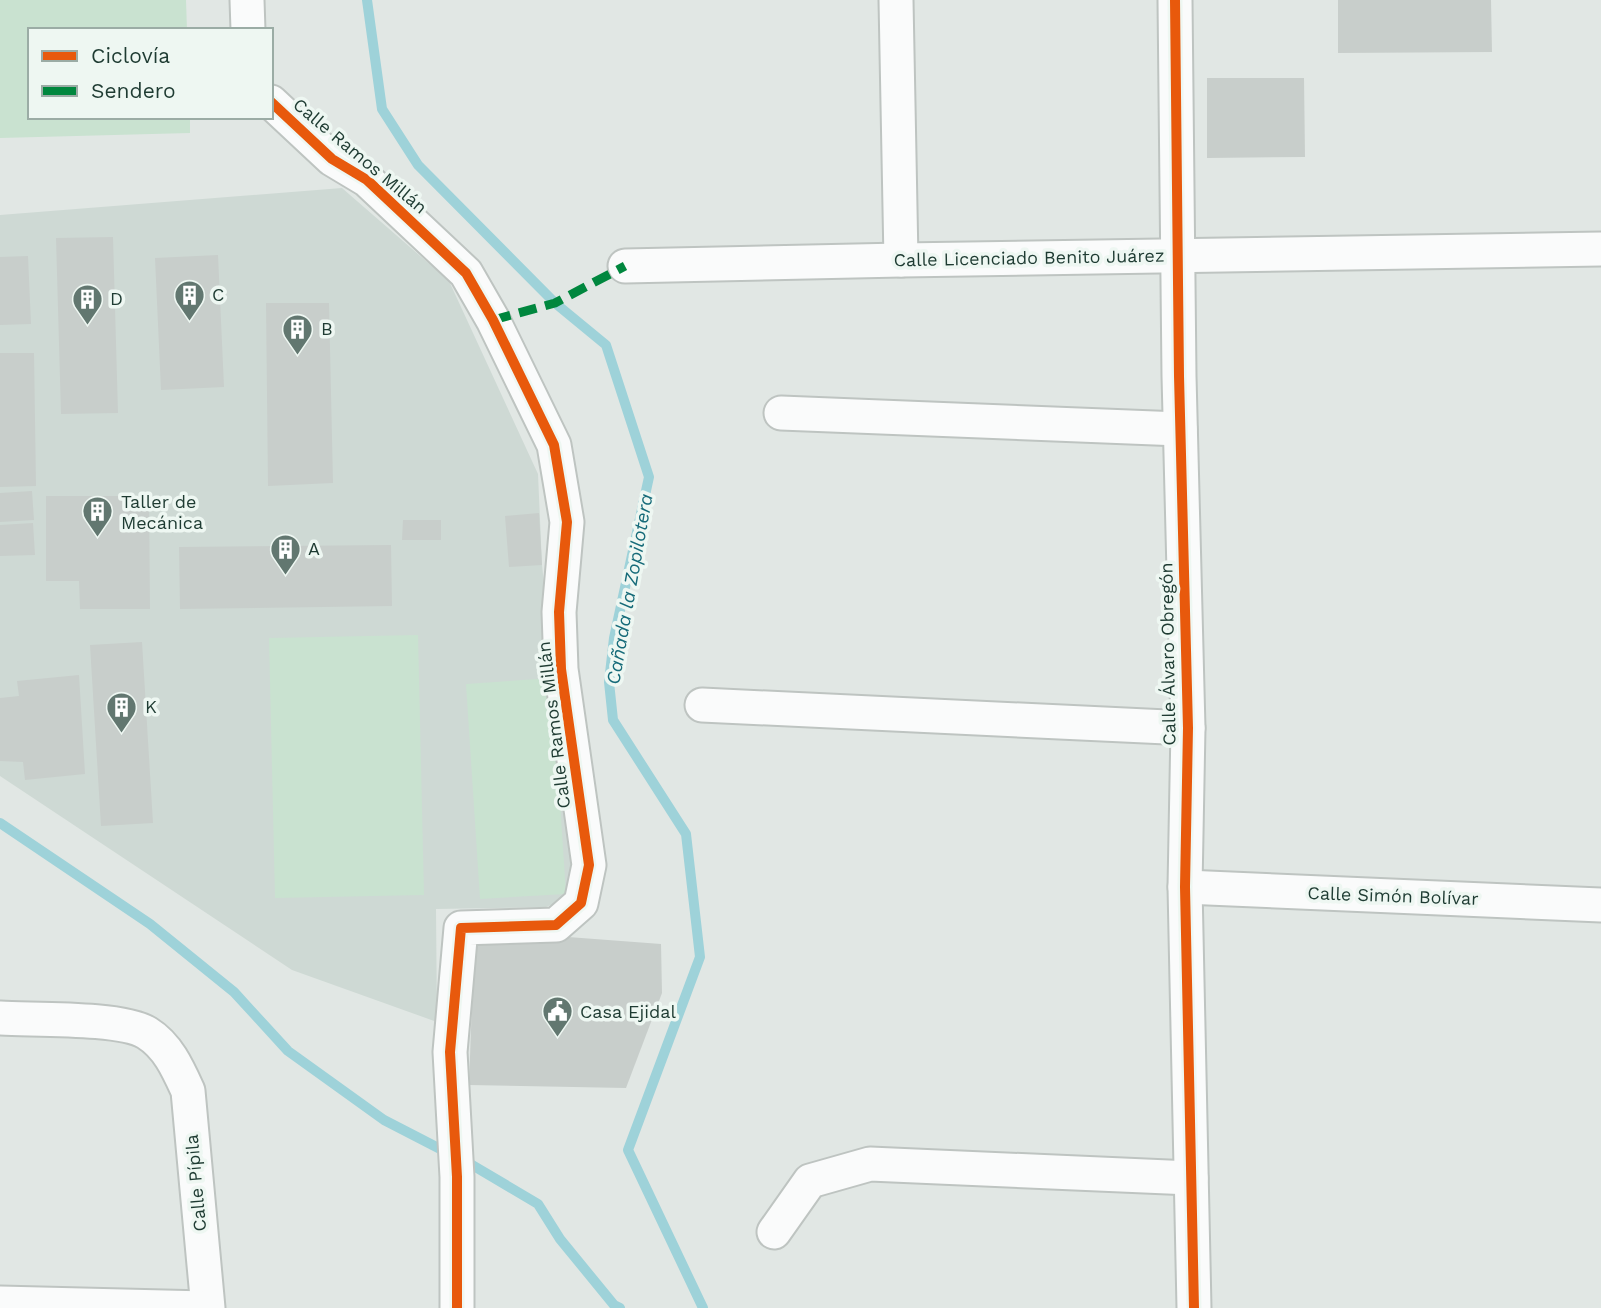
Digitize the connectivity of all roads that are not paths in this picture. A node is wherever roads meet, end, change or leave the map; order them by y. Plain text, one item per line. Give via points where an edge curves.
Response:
1 (247, 0) edge
2 (896, 0) edge
3 (1175, 0) edge
4 (248, 28) edge
5 (273, 105) edge
6 (1601, 249) edge
7 (1178, 256) junction
8 (901, 260) junction
9 (625, 266) dead end
10 (781, 413) dead end
11 (1180, 429) junction
12 (702, 705) dead end
13 (1188, 728) junction
14 (1185, 887) junction
15 (1601, 905) edge
16 (0, 1018) edge
17 (1191, 1178) junction
18 (774, 1232) dead end
19 (0, 1303) edge
20 (207, 1308) edge
21 (457, 1308) edge
22 (1194, 1308) edge

1 - 4 street
2 - 8 street
3 - 7 street, Calle Álvaro Obregón
5 - 21 street, Calle Ramos Millán via 332,159 367,180 466,273 554,445 567,522 559,612 562,669 589,865 581,903 556,925 461,928 450,1052 457,1177
6 - 7 street, Calle Licenciado Benito Juárez
7 - 8 street, Calle Licenciado Benito Juárez
7 - 11 street, Calle Álvaro Obregón
8 - 9 street, Calle Licenciado Benito Juárez
10 - 11 street
11 - 13 street, Calle Álvaro Obregón
12 - 13 street
13 - 14 street, Calle Álvaro Obregón
14 - 15 street, Calle Simón Bolívar
14 - 17 street, Calle Álvaro Obregón
16 - 20 street, Calle Pípila via 108,1023 146,1033 174,1060 188,1091
17 - 18 street via 870,1164 810,1181
17 - 22 street, Calle Álvaro Obregón
19 - 20 street

